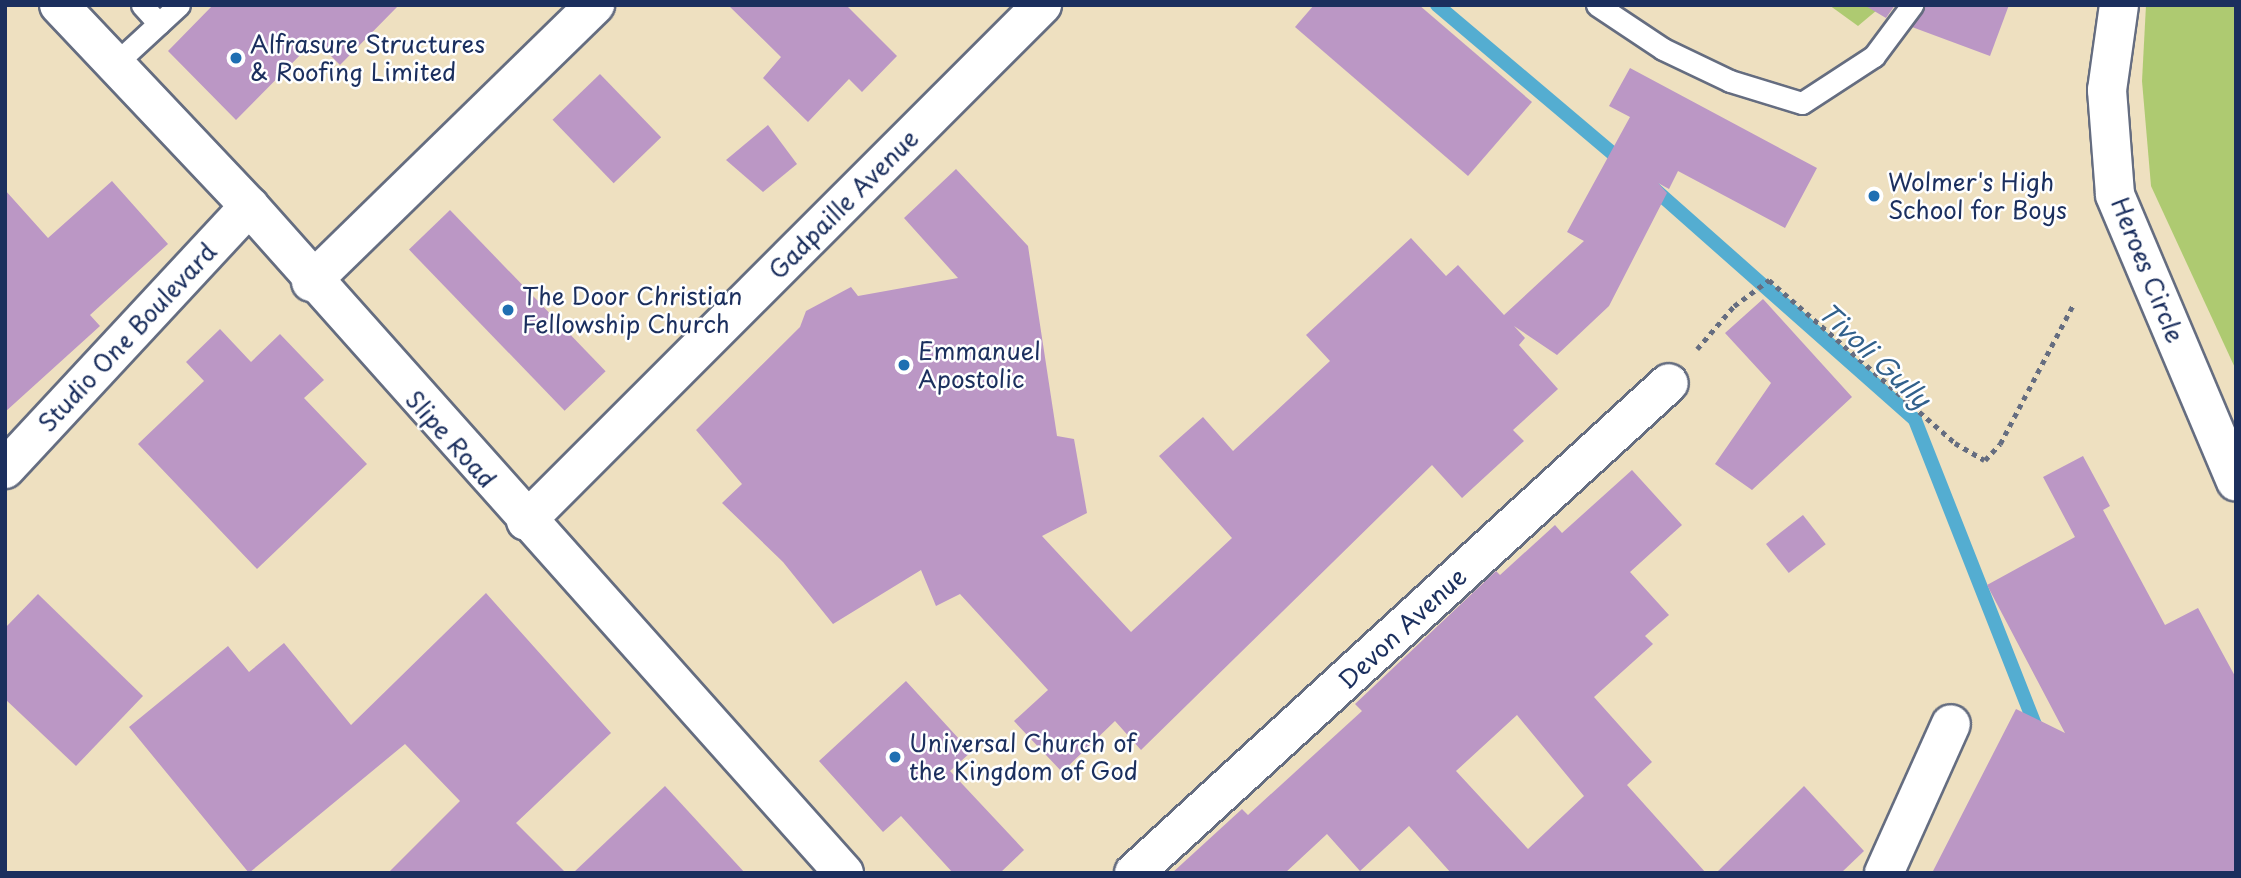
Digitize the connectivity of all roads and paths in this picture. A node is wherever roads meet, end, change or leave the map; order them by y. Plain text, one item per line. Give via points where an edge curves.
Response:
1 (59, 5) edge
2 (142, 5) edge
3 (179, 5) edge
4 (595, 5) edge
5 (1042, 5) edge
6 (1597, 5) edge
7 (1912, 5) edge
8 (2119, 5) edge
9 (159, 24) junction
10 (115, 64) junction
11 (249, 206) junction
12 (311, 282) junction
13 (2073, 305) dead end
14 (1669, 383) joint
15 (5, 469) edge
16 (2236, 482) edge
17 (526, 522) junction
18 (1951, 724) dead end
19 (844, 873) edge
20 (1134, 873) edge
21 (1884, 873) edge

1 - 10 street, Slipe Road
2 - 9 lane
3 - 9 lane
4 - 12 street
5 - 17 street, Gadpaille Avenue
6 - 7 lane via 1663,49 1730,81 1802,103 1874,56
8 - 16 street, Heroes Circle via 2107,90 2115,195
9 - 10 lane
10 - 11 street, Slipe Road
11 - 12 street, Slipe Road
11 - 15 street, Studio One Boulevard
12 - 17 street, Slipe Road
13 - 14 path via 1985,460 1955,443 1769,280 1754,290
14 - 20 street, Devon Avenue
17 - 19 street, Slipe Road
18 - 21 street

